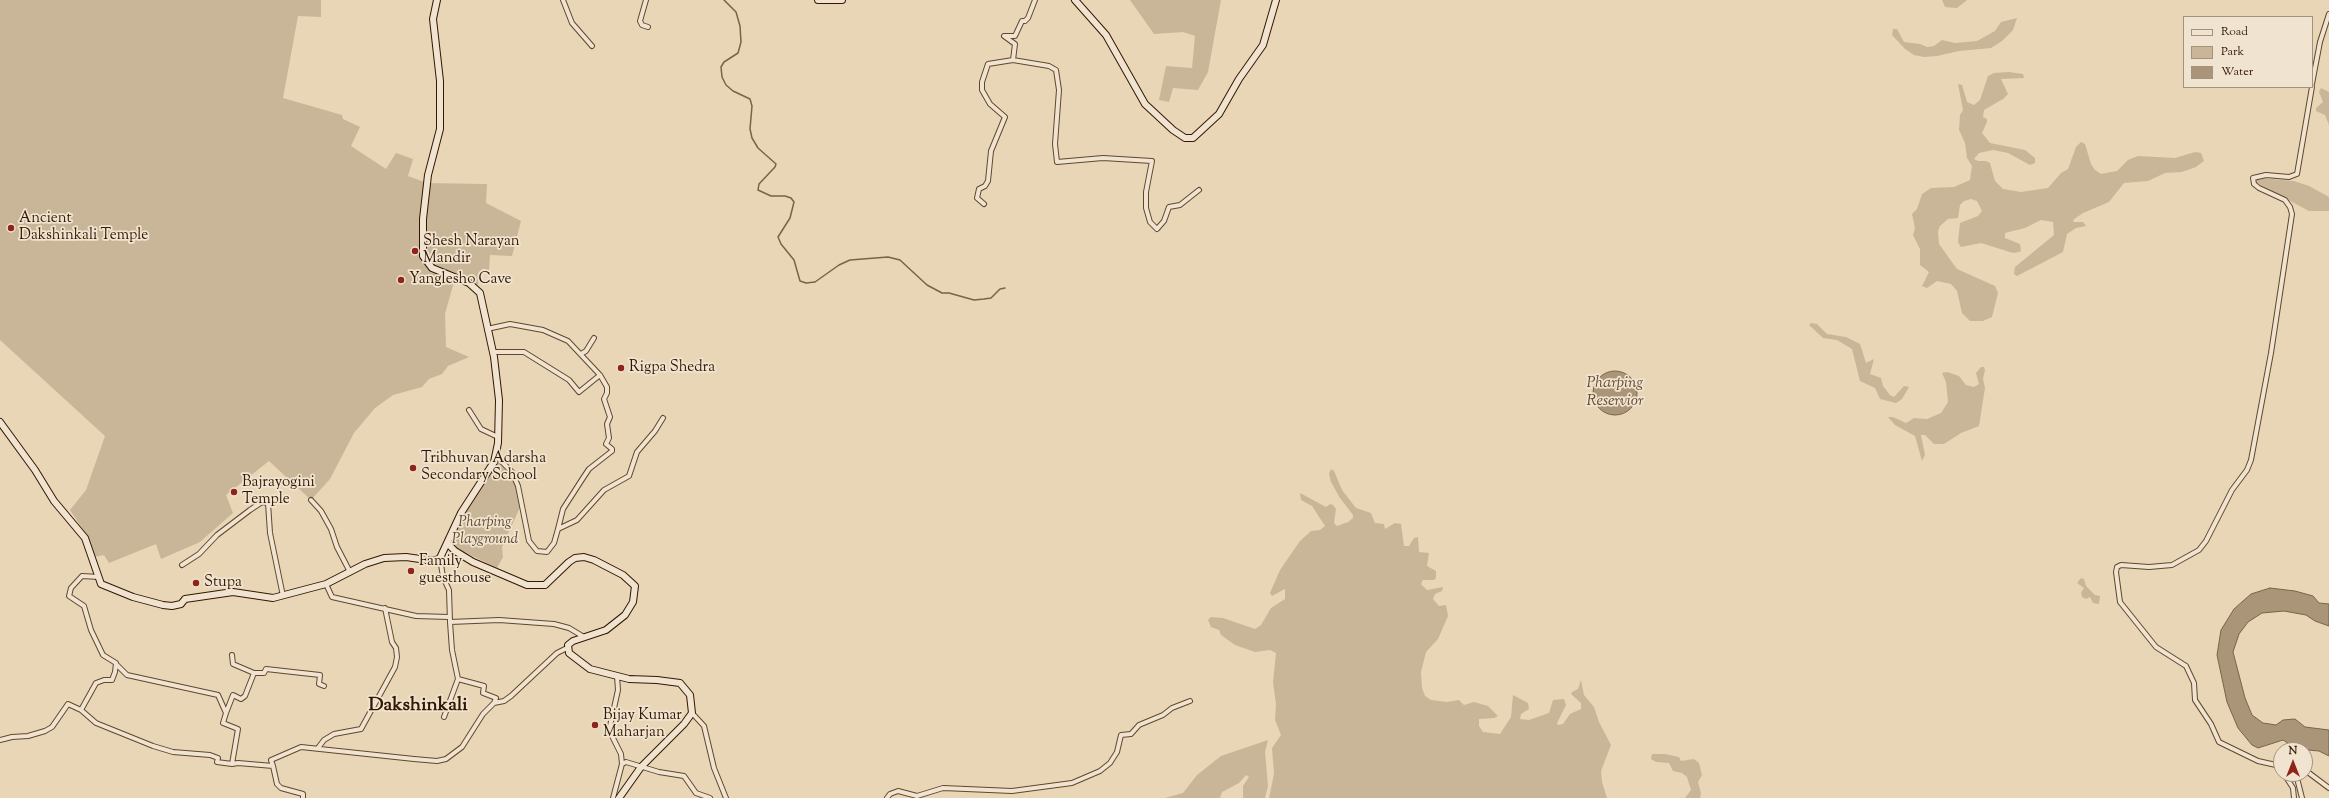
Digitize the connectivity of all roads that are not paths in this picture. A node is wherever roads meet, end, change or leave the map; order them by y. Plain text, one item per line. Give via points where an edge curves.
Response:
1 (437, 0) edge
2 (564, 0) edge
3 (646, 0) edge
4 (818, 0) edge
5 (842, 0) edge
6 (1035, 0) edge
7 (1075, 0) edge
8 (1276, 0) edge
9 (2329, 14) edge
10 (648, 27) dead end
11 (592, 46) dead end
12 (1013, 60) junction
13 (2313, 81) edge
14 (2312, 88) edge
15 (1199, 190) dead end
16 (984, 204) dead end
17 (487, 329) junction
18 (594, 338) dead end
19 (493, 352) junction
20 (581, 354) junction
21 (600, 375) junction
22 (469, 410) dead end
23 (663, 418) dead end
24 (0, 422) edge
25 (498, 437) junction
26 (496, 456) junction
27 (311, 500) dead end
28 (558, 529) junction
29 (448, 544) junction
30 (440, 558) junction
31 (182, 565) dead end
32 (350, 572) junction
33 (99, 577) junction
34 (326, 584) junction
35 (283, 596) junction
36 (385, 608) junction
37 (449, 617) junction
38 (450, 622) junction
39 (584, 637) junction
40 (567, 648) junction
41 (232, 655) dead end
42 (116, 664) junction
43 (254, 673) junction
44 (617, 676) junction
45 (458, 679) junction
46 (324, 686) dead end
47 (1190, 701) dead end
48 (494, 703) junction
49 (81, 710) junction
50 (226, 713) junction
51 (692, 713) junction
52 (444, 717) dead end
53 (0, 740) edge
54 (318, 748) junction
55 (232, 764) junction
56 (622, 764) junction
57 (2273, 764) edge
58 (273, 766) junction
59 (641, 767) junction
60 (2313, 776) edge
61 (2289, 782) edge
62 (2298, 782) edge
63 (2329, 788) edge
64 (302, 798) edge
65 (613, 798) edge
66 (619, 798) edge
67 (710, 798) edge
68 (726, 798) edge
69 (887, 798) edge
70 (2294, 798) edge
71 (2302, 798) edge

1 - 17 main road via 433,19 440,81 440,129 428,175 423,219 423,256 432,268 477,288
2 - 11 street via 572,23
3 - 10 street via 640,21 642,26
4 - 5 main road
6 - 12 street via 1028,18 1022,21 1015,36 1004,36 1015,44
7 - 8 main road via 1106,35 1145,104 1173,130 1185,138 1193,138 1219,114 1239,79 1257,55
9 - 13 street via 2324,24
12 - 15 street via 1045,65 1056,70 1059,90 1055,144 1057,162 1103,158 1152,161 1146,192 1146,208 1150,222 1157,229 1164,221 1169,207 1180,205
12 - 16 street via 988,64 982,82 982,90 990,104 1005,117 990,151 988,181 979,189 977,198
14 - 57 street via 2297,174 2289,177 2266,175 2253,178 2254,184 2259,188 2285,200 2292,214 2271,353 2247,470 2232,490 2199,550 2172,566 2121,565 2116,572 2120,602 2156,647 2186,666 2194,683 2195,700 2219,742 2258,761
17 - 19 main road
17 - 20 street via 510,324 543,330 568,341
18 - 20 street
19 - 21 street via 524,352 568,380 579,392
19 - 25 main road via 498,385
20 - 21 street
21 - 28 street via 607,387 604,399 610,417 607,424 610,431 606,444 612,451 589,469 563,509
22 - 25 street via 481,428
23 - 28 street via 637,452 629,476 604,490 577,520
24 - 33 main road via 54,501 85,538
25 - 26 main road
26 - 28 street via 512,472 518,486 529,541 536,552 547,552 554,543
26 - 29 main road via 461,513
27 - 32 street via 331,529
29 - 30 main road
29 - 39 main road via 454,551 473,562 510,579 536,587 544,585 575,558 594,560 624,575 634,586 635,594 625,615 606,630
30 - 32 main road via 434,561 406,557 384,558
30 - 37 street via 443,577 449,590
31 - 35 street via 199,554 217,535 250,510 262,502 268,503 270,533
32 - 34 main road
33 - 35 main road via 101,584 114,590 163,605 181,604 185,599 233,592 273,598
33 - 42 street via 82,576 71,588 69,596 84,606 91,630 103,655
34 - 35 main road
34 - 36 street via 332,597
36 - 37 street via 416,616
36 - 54 street via 392,642 396,648 395,667 361,729 334,734 324,740
37 - 38 street
38 - 39 street via 499,620 554,624 569,628
38 - 45 street
39 - 40 main road via 573,641
40 - 44 main road via 569,653 590,669
40 - 48 street via 557,653 511,696
41 - 43 street via 233,664
42 - 49 street via 112,680 96,683
42 - 50 street via 127,675 218,695
43 - 46 street via 264,673 266,669 320,675 319,684
43 - 50 street via 246,696 241,699 233,695
44 - 51 main road via 680,683 690,695
44 - 56 street via 618,690 610,726 621,754
45 - 48 street via 484,686 483,693 496,698
45 - 52 street
47 - 69 street via 1139,725 1131,734 1121,735 1117,752 1110,763 1100,771 1072,783 1012,791 943,788 917,796 898,791
48 - 54 street via 483,714 465,744 446,759 437,761
49 - 53 street via 68,704 52,727 45,731
49 - 55 street via 96,723 153,746 173,752 210,756 218,758 217,762
50 - 55 street via 223,723 238,729
51 - 59 main road
51 - 68 street via 704,726 714,768
54 - 58 street via 301,747 271,760
55 - 58 street
56 - 59 street via 626,762
56 - 65 street
58 - 64 street via 277,784 281,788 302,794
59 - 66 main road
59 - 67 street via 684,776 696,793
60 - 63 street
61 - 70 street
62 - 71 street

